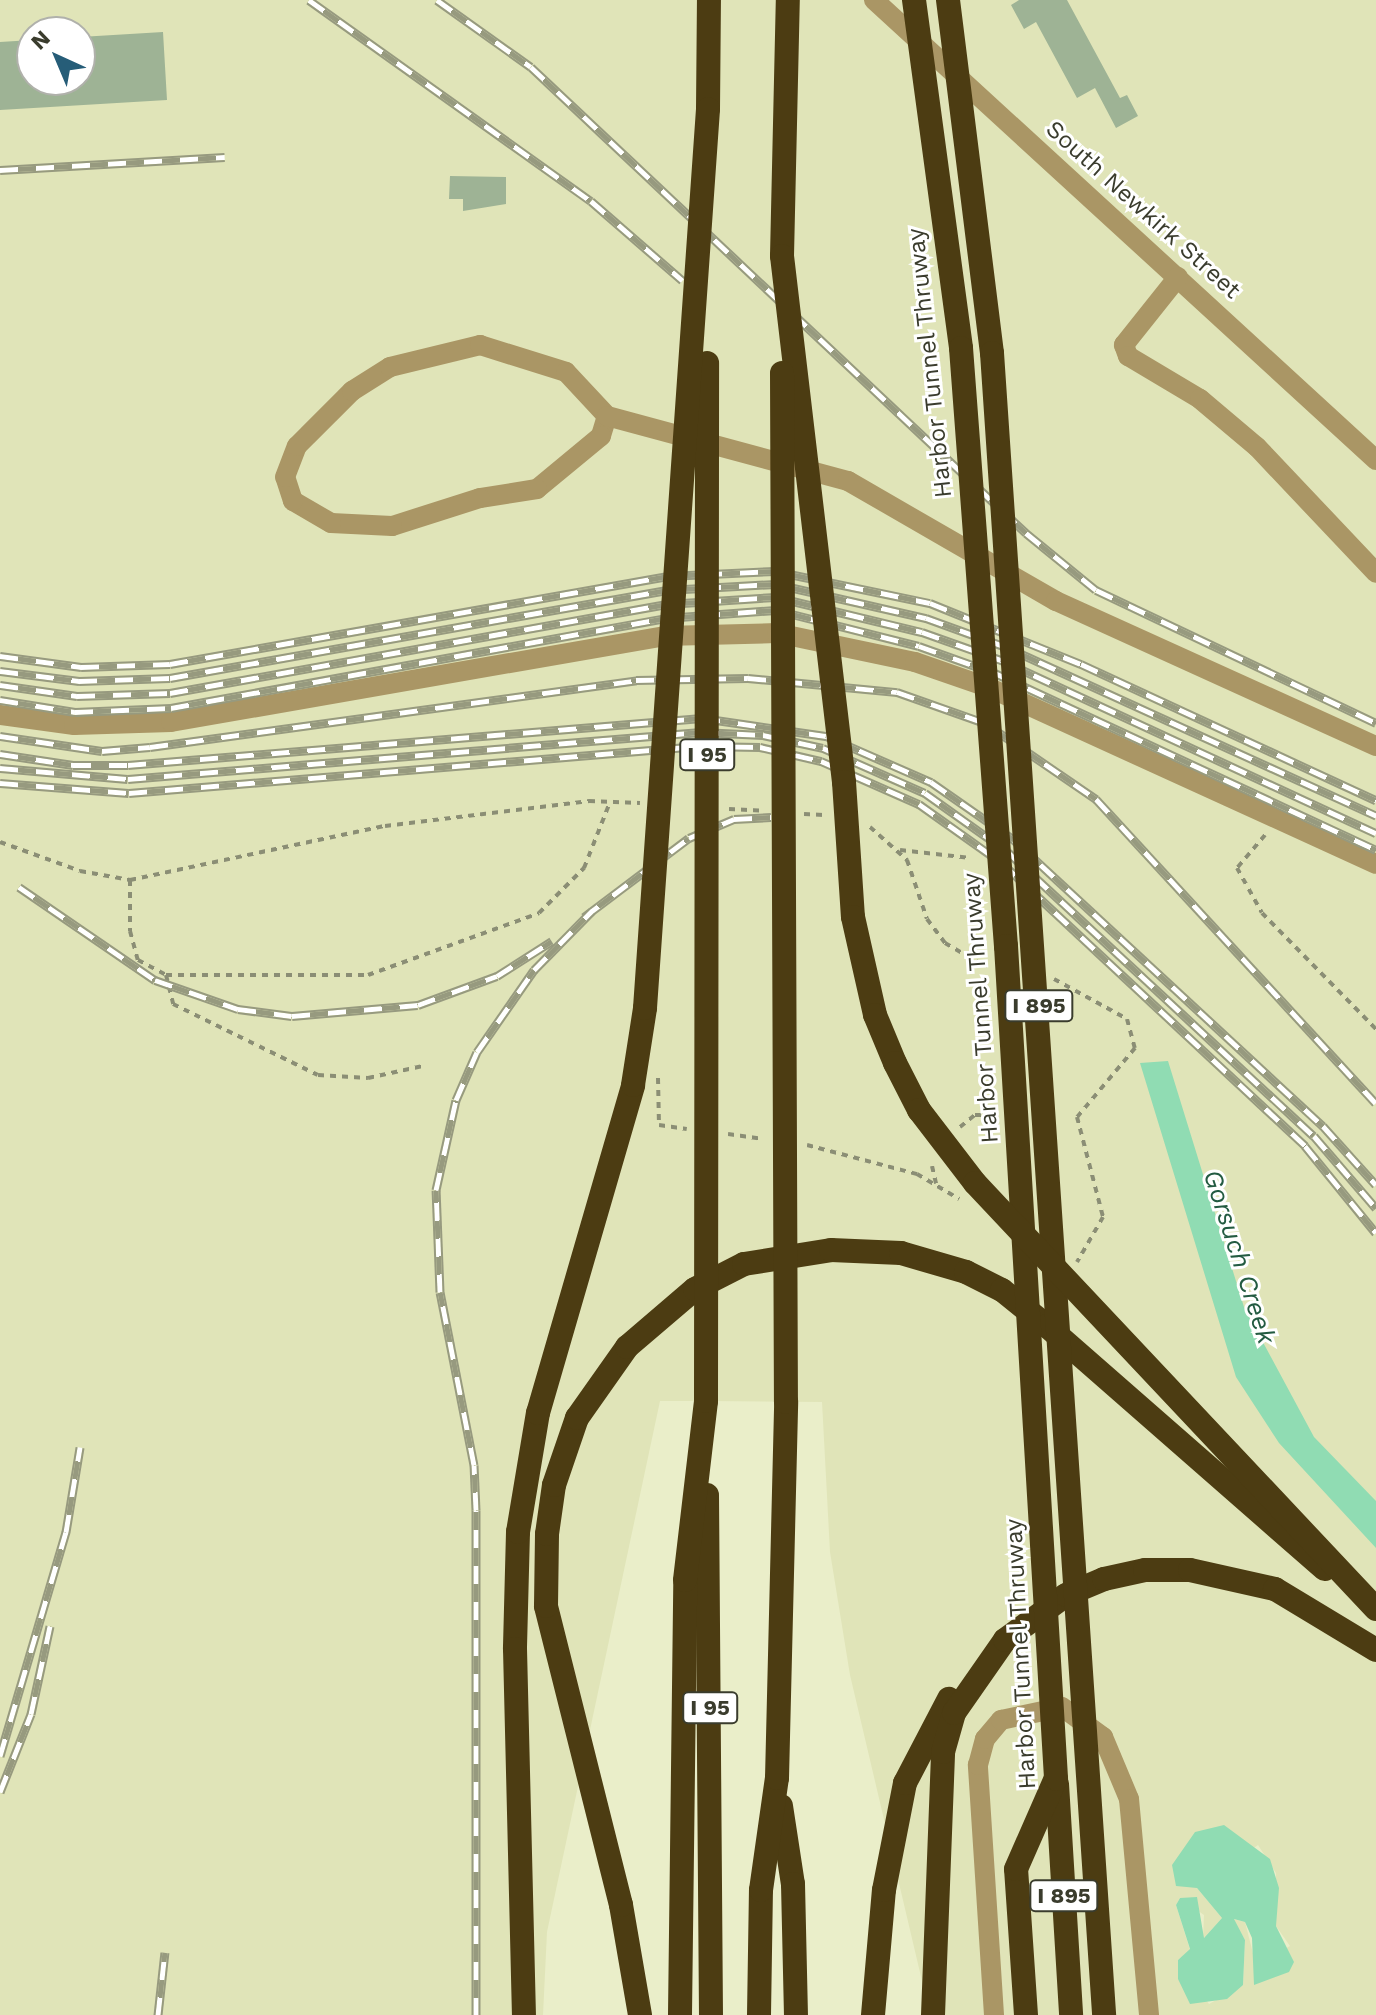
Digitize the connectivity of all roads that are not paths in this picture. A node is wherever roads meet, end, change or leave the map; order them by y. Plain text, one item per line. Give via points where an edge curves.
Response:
1 (709, 0) edge
2 (788, 0) edge
3 (874, 0) edge
4 (914, 0) edge
5 (948, 0) edge
6 (708, 109) junction
7 (782, 256) junction
8 (1178, 277) junction
9 (607, 416) junction
10 (1376, 460) edge
11 (1376, 573) edge
12 (0, 715) edge
13 (1376, 746) edge
14 (1376, 864) edge
15 (706, 1401) junction
16 (1376, 1611) edge
17 (1376, 1650) edge
18 (976, 1676) junction
19 (777, 1778) junction
20 (1056, 1778) junction
21 (524, 2015) edge
22 (640, 2015) edge
23 (680, 2015) edge
24 (711, 2015) edge
25 (759, 2015) edge
26 (796, 2015) edge
27 (873, 2015) edge
28 (933, 2015) edge
29 (994, 2015) edge
30 (1026, 2015) edge
31 (1071, 2015) edge
32 (1104, 2015) edge
33 (1149, 2015) edge

1 - 6 highway, I 95
2 - 7 highway
3 - 8 street, South Newkirk Street
4 - 20 highway, Harbor Tunnel Thruway / I 895, bridge via 961,348 1006,946
5 - 32 highway, I 895, bridge via 992,353
6 - 15 highway, I 95, bridge
6 - 21 highway, bridge via 645,1008 616,1152 538,1413 518,1532 515,1649
7 - 16 highway, bridge via 844,782 853,917 871,1003 890,1051 919,1110 975,1183
7 - 19 highway, bridge via 786,1402
8 - 10 street, South Newkirk Street
8 - 11 street via 1124,345 1128,356 1200,399 1257,447
9 - 9 street via 566,372 480,345 390,367 352,391 297,446 285,477 293,501 331,523 392,526 480,498 537,489 601,436
9 - 13 street via 848,481 1056,601
12 - 14 street via 74,725 171,722 665,636 777,633 915,662 990,688
15 - 23 highway, I 95 via 685,1580
15 - 24 highway, I 95
16 - 22 highway, bridge via 1002,1290 933,1261 831,1250 744,1264 695,1289 627,1347 577,1418 563,1453 547,1534 546,1606 621,1905
17 - 18 highway, bridge via 1275,1589 1190,1570 1145,1570 1066,1595 1005,1640
18 - 27 highway via 943,1704 905,1783 884,1890
18 - 28 highway via 954,1713 937,1800
19 - 25 highway via 761,1890
19 - 26 highway via 793,1884
20 - 30 highway via 1016,1869
20 - 31 highway, Harbor Tunnel Thruway / I 895
29 - 33 street via 978,1765 985,1739 1001,1720 1062,1707 1103,1737 1129,1799

